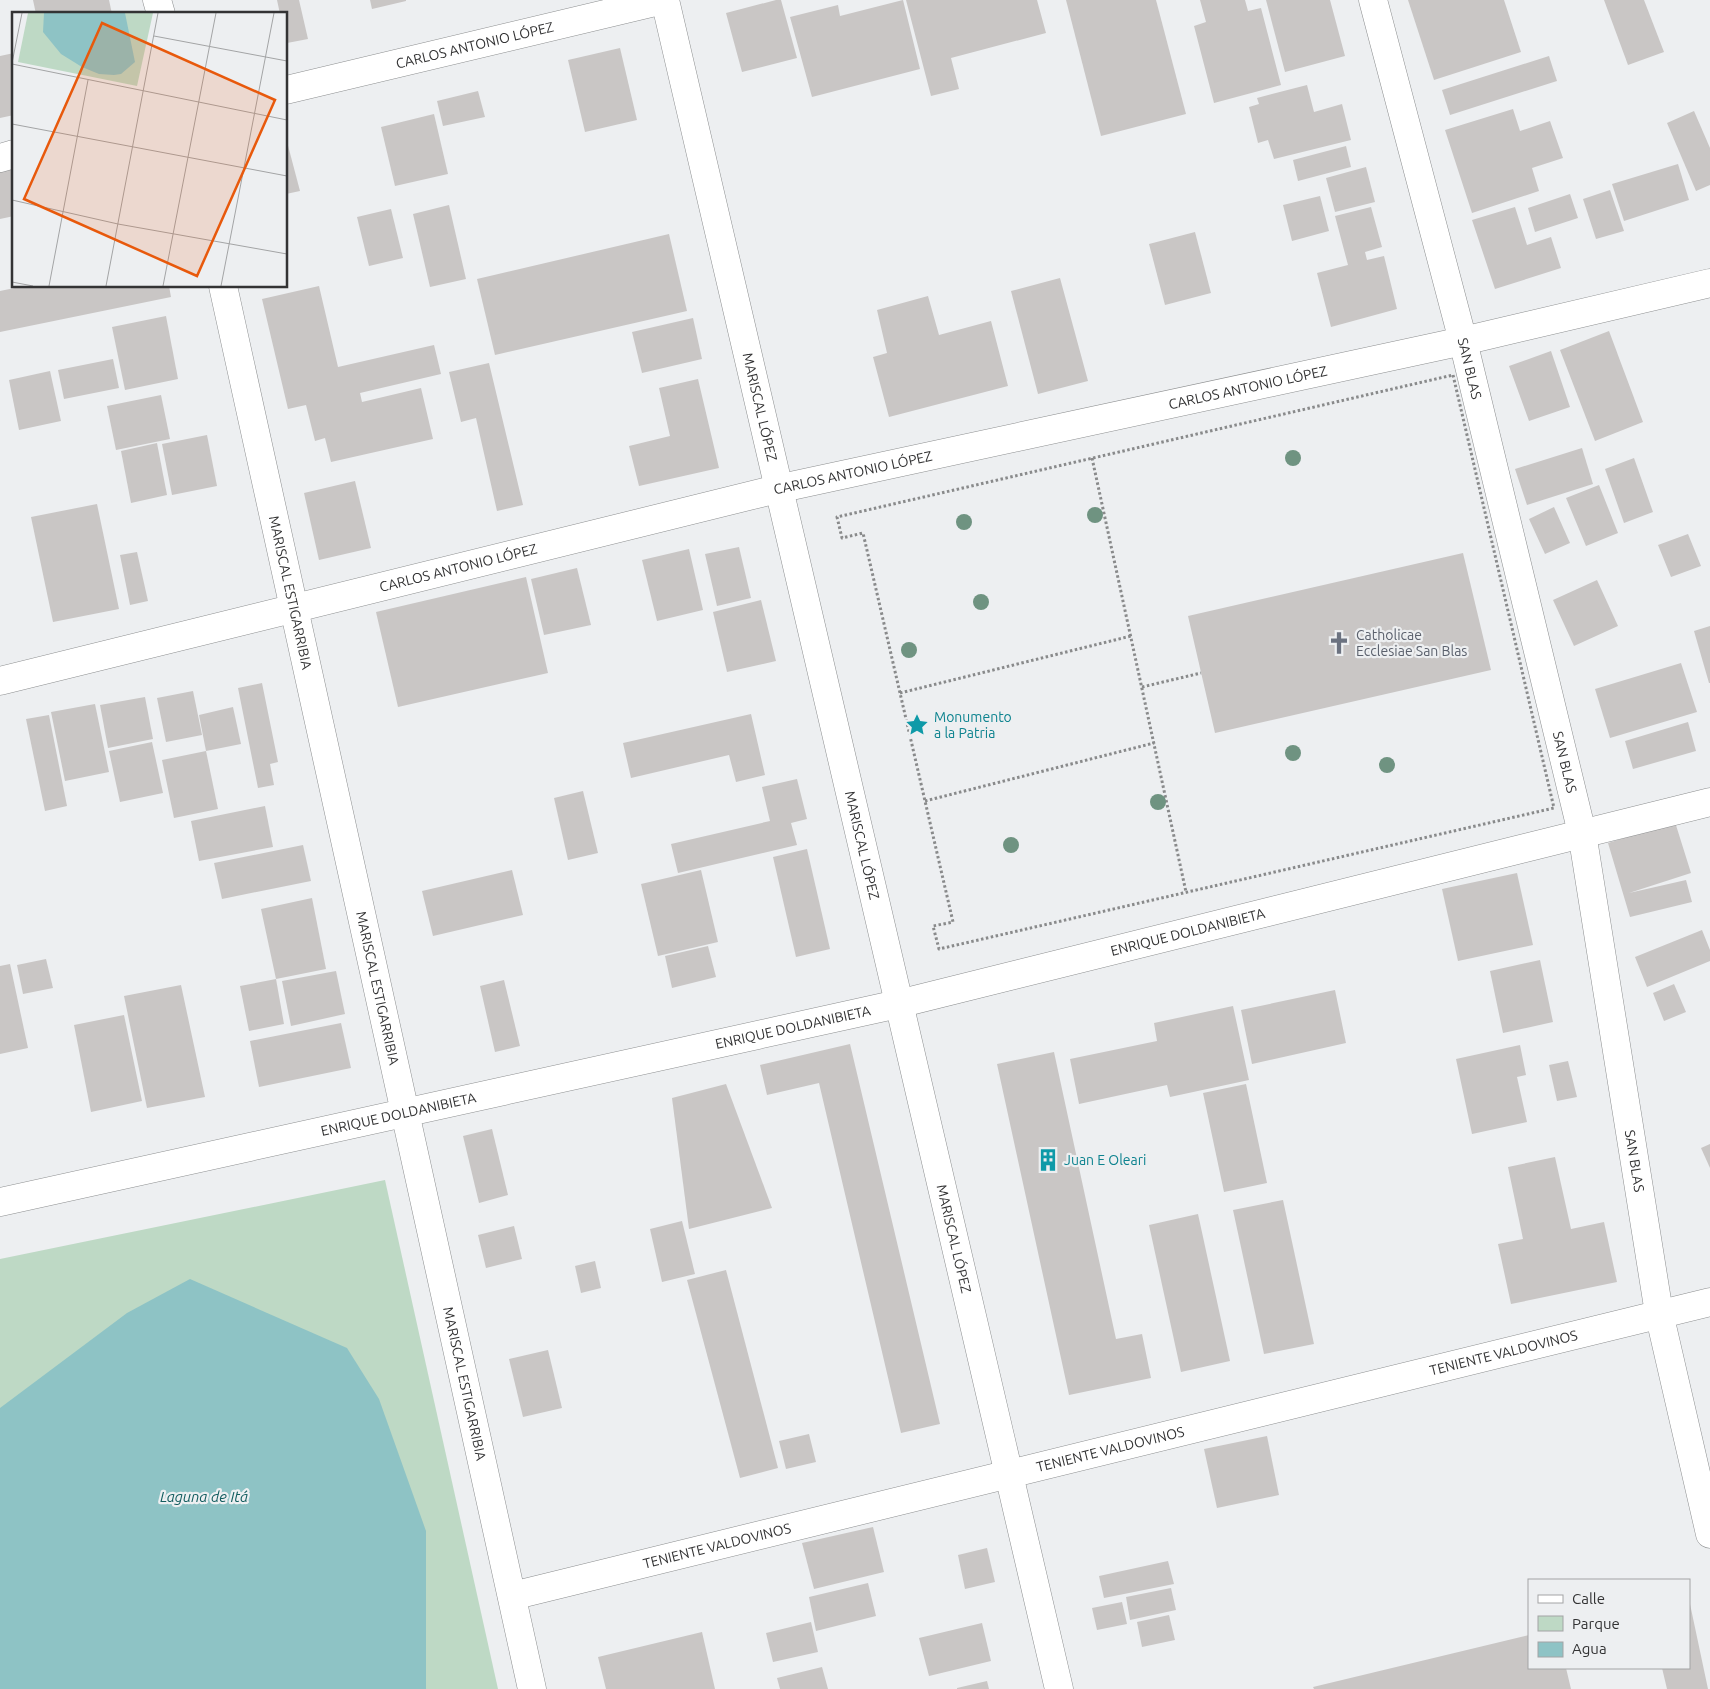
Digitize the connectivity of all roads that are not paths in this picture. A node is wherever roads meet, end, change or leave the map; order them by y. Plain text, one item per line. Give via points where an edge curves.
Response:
1 (664, 0) edge
2 (1373, 0) edge
3 (288, 90) edge
4 (1710, 283) edge
5 (223, 288) edge
6 (1463, 341) junction
7 (778, 489) junction
8 (294, 609) junction
9 (0, 681) edge
10 (1710, 802) edge
11 (1582, 833) junction
12 (898, 1004) junction
13 (405, 1114) junction
14 (0, 1202) edge
15 (1710, 1302) edge
16 (1659, 1313) junction
17 (1008, 1474) junction
18 (1710, 1534) edge
19 (512, 1596) junction
20 (532, 1689) edge
21 (1059, 1689) edge

1 - 3 street, CARLOS ANTONIO LÓPEZ
1 - 7 street, MARISCAL LÓPEZ
2 - 6 street, SAN BLAS
4 - 6 street, CARLOS ANTONIO LÓPEZ
5 - 8 street, MARISCAL ESTIGARRIBIA
6 - 7 street, CARLOS ANTONIO LÓPEZ
6 - 11 street, SAN BLAS
7 - 8 street, CARLOS ANTONIO LÓPEZ
7 - 12 street, MARISCAL LÓPEZ
8 - 9 street, CARLOS ANTONIO LÓPEZ
8 - 13 street, MARISCAL ESTIGARRIBIA
10 - 11 street, ENRIQUE DOLDANIBIETA
11 - 12 street, ENRIQUE DOLDANIBIETA
11 - 16 street, SAN BLAS
12 - 13 street, ENRIQUE DOLDANIBIETA
12 - 17 street, MARISCAL LÓPEZ
13 - 14 street, ENRIQUE DOLDANIBIETA
13 - 19 street, MARISCAL ESTIGARRIBIA
15 - 16 street, TENIENTE VALDOVINOS
16 - 17 street, TENIENTE VALDOVINOS
16 - 18 street, SAN BLAS
17 - 19 street, TENIENTE VALDOVINOS
17 - 21 street, MARISCAL LÓPEZ
19 - 20 street, MARISCAL ESTIGARRIBIA

